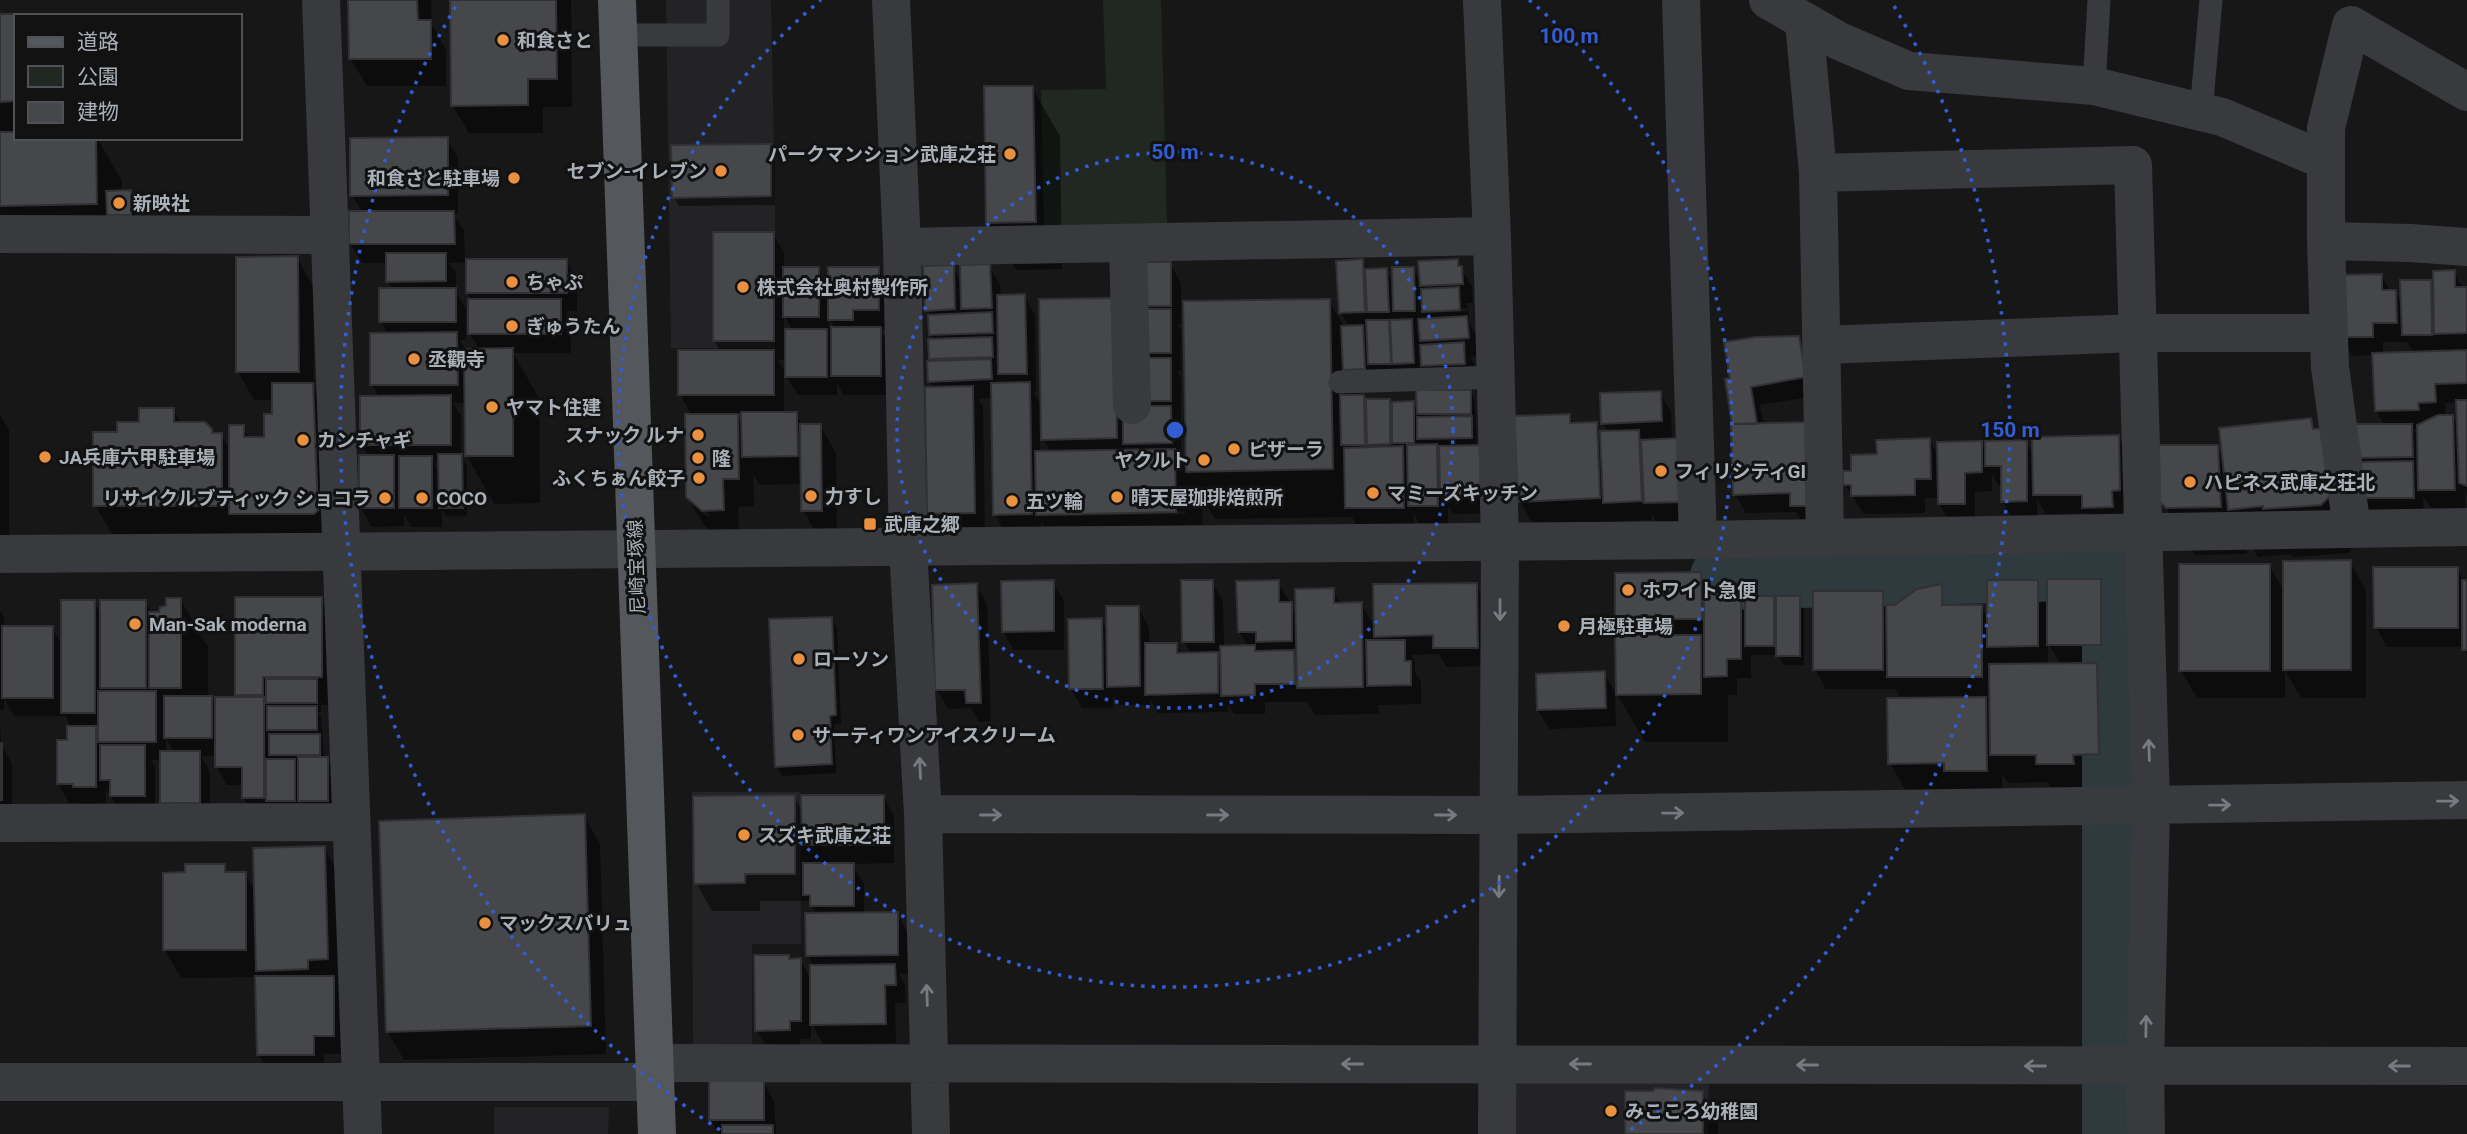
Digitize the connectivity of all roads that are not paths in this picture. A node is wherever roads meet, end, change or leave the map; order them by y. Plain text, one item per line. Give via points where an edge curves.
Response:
1 (321, 0) edge
2 (718, 0) edge
3 (891, 0) edge
4 (1482, 0) edge
5 (1681, 0) edge
6 (1768, 0) edge
7 (2099, 0) edge
8 (2211, 0) edge
9 (2354, 13) edge
10 (618, 17) edge
11 (1804, 22) junction
12 (2094, 86) junction
13 (2467, 93) edge
14 (2201, 112) junction
15 (2326, 161) junction
16 (1818, 173) junction
17 (0, 233) edge
18 (330, 235) junction
19 (1492, 236) junction
20 (2326, 241) junction
21 (1128, 243) junction
22 (902, 247) junction
23 (2467, 247) edge
24 (2137, 333) junction
25 (2329, 333) junction
26 (1822, 345) junction
27 (1496, 377) junction
28 (1340, 382) dead end
29 (1132, 405) dead end
30 (2467, 527) edge
31 (2352, 528) junction
32 (2143, 534) junction
33 (1825, 538) junction
34 (1698, 540) junction
35 (1500, 542) junction
36 (908, 548) junction
37 (341, 551) junction
38 (636, 551) junction
39 (0, 554) edge
40 (2467, 800) edge
41 (2127, 806) junction
42 (923, 814) junction
43 (1500, 815) junction
44 (350, 822) junction
45 (0, 823) edge
46 (929, 1063) junction
47 (1497, 1064) junction
48 (2125, 1066) junction
49 (2467, 1066) edge
50 (655, 1073) junction
51 (362, 1081) junction
52 (0, 1082) edge
53 (363, 1134) edge
54 (657, 1134) edge
55 (931, 1134) edge
56 (1497, 1134) edge
57 (2146, 1134) edge

1 - 18 street
2 - 10 lane via 718,35
3 - 22 street
4 - 19 street
5 - 34 street
6 - 11 street
7 - 12 lane
8 - 14 lane
9 - 13 street
9 - 15 street via 2326,128
10 - 38 main road, 尼崎宝塚線
11 - 12 street via 1909,71
11 - 16 street
12 - 14 street
14 - 15 street
15 - 20 street
16 - 24 street via 2133,165
16 - 26 street
17 - 18 street
18 - 37 street
19 - 21 street
19 - 27 street
20 - 23 street
20 - 25 street
21 - 22 street
21 - 29 street
22 - 36 street
24 - 25 street
24 - 26 street
24 - 32 street
25 - 31 street
26 - 33 street
27 - 28 lane
27 - 35 street
30 - 31 street
31 - 32 street
32 - 33 street
41 -> 32 street
33 - 34 street
34 - 35 street
35 - 36 street
35 -> 43 street
36 - 38 street
42 -> 36 street
37 - 38 street
37 - 39 street
37 - 44 street
38 - 50 main road, 尼崎宝塚線
41 -> 40 street
43 -> 41 street
48 -> 41 street
42 -> 43 street
46 -> 42 street
43 -> 47 street
44 - 45 street
44 - 51 street
47 -> 46 street
46 - 50 street
46 - 55 street
48 -> 47 street
47 - 56 street
49 -> 48 street
48 - 57 street
50 - 51 street
50 - 54 main road, 尼崎宝塚線
51 - 52 street
51 - 53 street

